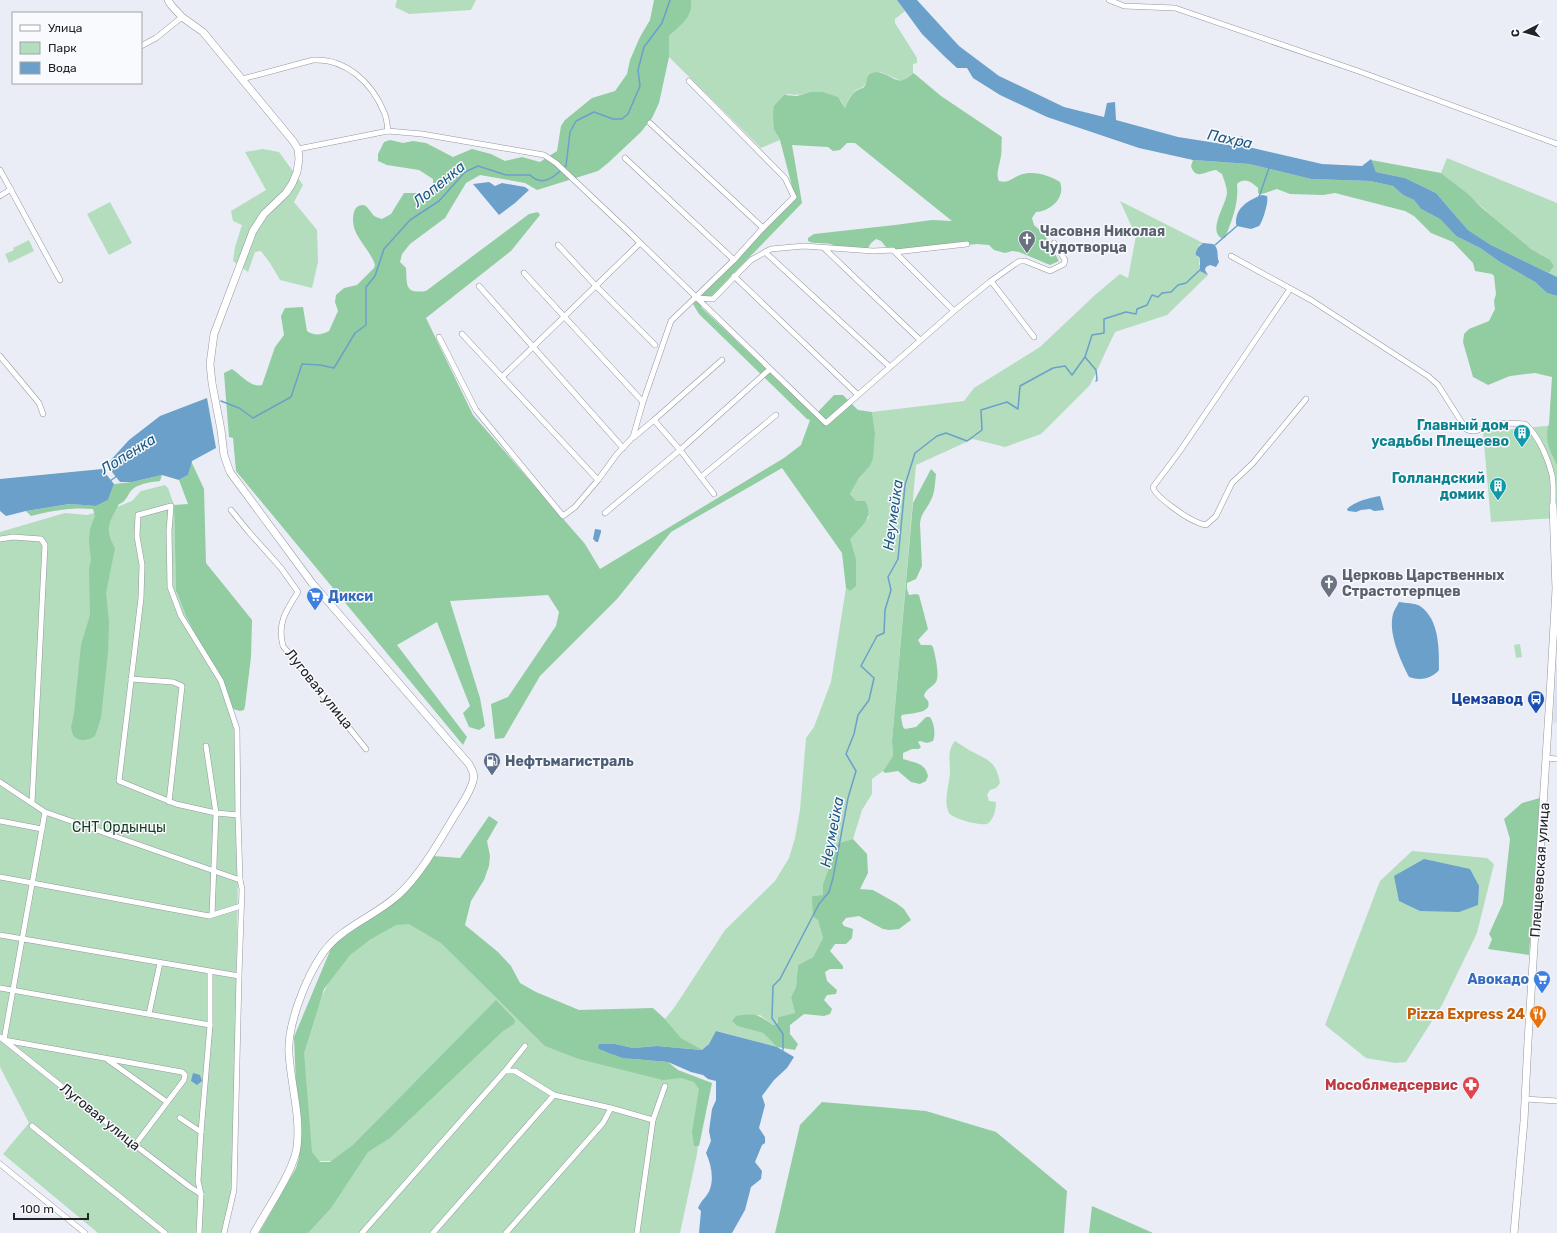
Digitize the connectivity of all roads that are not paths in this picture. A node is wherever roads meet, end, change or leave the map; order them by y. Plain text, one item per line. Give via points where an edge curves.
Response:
1 (168, 0) edge
2 (1109, 0) edge
3 (182, 17) junction
4 (142, 45) edge
5 (242, 79) junction
6 (689, 81) dead end
7 (650, 123) dead end
8 (388, 131) junction
9 (1557, 144) edge
10 (298, 149) junction
11 (625, 158) dead end
12 (0, 170) edge
13 (11, 189) junction
14 (0, 196) edge
15 (763, 228) junction
16 (640, 243) junction
17 (1054, 243) dead end
18 (967, 244) dead end
19 (558, 245) dead end
20 (824, 248) junction
21 (765, 252) junction
22 (895, 252) junction
23 (1231, 256) dead end
24 (734, 260) junction
25 (524, 273) dead end
26 (734, 276) junction
27 (60, 280) dead end
28 (991, 281) junction
29 (480, 286) dead end
30 (596, 286) junction
31 (1290, 289) junction
32 (695, 298) junction
33 (954, 310) junction
34 (564, 317) junction
35 (462, 334) dead end
36 (439, 337) dead end
37 (1034, 337) dead end
38 (920, 340) junction
39 (655, 345) dead end
40 (534, 347) junction
41 (0, 356) edge
42 (722, 360) dead end
43 (890, 367) junction
44 (770, 369) junction
45 (502, 377) junction
46 (858, 395) junction
47 (1306, 399) dead end
48 (643, 402) junction
49 (42, 414) dead end
50 (776, 415) dead end
51 (654, 420) junction
52 (633, 437) junction
53 (623, 448) junction
54 (680, 450) junction
55 (701, 477) junction
56 (598, 480) junction
57 (714, 494) dead end
58 (1553, 506) joint
59 (231, 510) dead end
60 (605, 514) dead end
61 (0, 539) edge
62 (1556, 589) edge
63 (131, 679) junction
64 (206, 746) dead end
65 (366, 749) dead end
66 (1546, 758) junction
67 (1557, 759) edge
68 (0, 782) edge
69 (169, 802) junction
70 (32, 803) junction
71 (46, 812) junction
72 (216, 813) junction
73 (238, 815) junction
74 (0, 821) edge
75 (42, 829) junction
76 (213, 872) junction
77 (0, 877) edge
78 (240, 880) junction
79 (33, 883) junction
80 (241, 906) junction
81 (212, 915) junction
82 (0, 935) edge
83 (24, 939) junction
84 (160, 963) junction
85 (210, 972) junction
86 (239, 976) junction
87 (0, 988) edge
88 (13, 991) junction
89 (150, 1014) junction
90 (210, 1025) junction
91 (2, 1039) edge
92 (525, 1046) dead end
93 (106, 1058) junction
94 (505, 1071) junction
95 (665, 1086) dead end
96 (554, 1094) junction
97 (1525, 1100) junction
98 (1557, 1101) edge
99 (167, 1102) junction
100 (611, 1108) junction
101 (180, 1118) dead end
102 (653, 1120) junction
103 (32, 1126) dead end
104 (201, 1132) junction
105 (135, 1145) junction
106 (0, 1164) edge
107 (201, 1194) junction
108 (85, 1233) edge
109 (165, 1233) edge
110 (200, 1233) edge
111 (224, 1233) edge
112 (254, 1233) edge
113 (362, 1233) edge
114 (433, 1233) edge
115 (506, 1233) edge
116 (637, 1233) edge
117 (1514, 1233) edge

1 - 3 street
2 - 9 street via 1124,6 1175,8 1358,71
3 - 4 street via 156,38
3 - 5 street via 203,32
5 - 8 street via 313,60 335,62 359,75 373,92 385,113
5 - 10 street
6 - 15 street via 785,178 794,197
7 - 15 street
8 - 10 street
8 - 16 street via 422,134 544,155 556,163
10 - 112 street via 297,172 292,184 264,214 253,231 214,334 210,364 224,455 230,472 312,583 469,764 474,772 474,780 442,837 404,889 384,907 341,934 323,953 314,968 296,1011 289,1037 298,1134 295,1158
11 - 24 street
12 - 13 street
13 - 14 street
13 - 27 street
15 - 24 street
16 - 30 street
16 - 32 street
17 - 28 street via 1065,260 1064,264 1050,271 1030,262 1020,261
18 - 22 street
19 - 30 street
20 - 21 street via 804,246 771,249
20 - 22 street
20 - 38 street
21 - 26 street via 751,260
21 - 43 street
22 - 33 street
23 - 31 street
24 - 32 street
25 - 34 street
26 - 32 street via 713,299
26 - 46 street
28 - 33 street
28 - 37 street
29 - 40 street
30 - 34 street
30 - 39 street
31 - 47 street via 1153,487 1154,490 1159,497 1196,522 1206,525 1216,516 1232,483 1253,463
31 - 58 street via 1428,376 1438,385 1466,429 1479,430 1494,424 1525,424 1539,440 1552,475
32 - 44 street
32 - 48 street via 671,321
33 - 38 street
34 - 40 street
34 - 48 street
35 - 45 street
36 - 56 street via 476,410 563,516 575,507
38 - 43 street
40 - 45 street
40 - 53 street
41 - 49 street via 39,403
42 - 51 street
43 - 46 street
44 - 46 street via 826,423
44 - 54 street
45 - 56 street
48 - 52 street
50 - 55 street
51 - 52 street
51 - 54 street
52 - 53 street
53 - 56 street
54 - 55 street
54 - 60 street
55 - 57 street
58 - 62 street, Плещеевская улица
59 - 65 street, Луговая улица via 281,568 298,592 282,621 283,646
61 - 70 street via 41,539 45,545
62 - 66 street, Плещеевская улица
63 - 69 street via 119,781
63 - 69 street via 173,682 182,686
63 - 73 street via 141,598 142,565 137,536 138,515 171,506 170,586 181,616 221,681 237,729
64 - 72 street
66 - 67 street
66 - 97 street, Плещеевская улица
68 - 70 street
69 - 72 street
70 - 71 street
71 - 75 street
71 - 76 street
72 - 73 street
72 - 76 street
73 - 78 street
74 - 75 street
75 - 79 street
76 - 78 street
76 - 81 street
77 - 79 street
78 - 80 street
79 - 81 street
79 - 83 street
80 - 81 street
80 - 86 street
82 - 83 street
83 - 84 street
83 - 88 street
84 - 85 street
84 - 89 street
85 - 86 street
85 - 90 street
86 - 111 street via 234,1190
87 - 88 street
88 - 89 street
88 - 91 street
89 - 90 street
90 - 104 street
91 - 93 street
91 - 105 street, Луговая улица
92 - 94 street
93 - 99 street
93 - 99 street via 182,1072 184,1080
94 - 96 street via 515,1071
94 - 113 street
95 - 102 street
96 - 100 street
96 - 114 street
97 - 98 street
97 - 117 street, Плещеевская улица
99 - 105 street
100 - 102 street
100 - 115 street via 603,1123
101 - 104 street
102 - 116 street
103 - 109 street
104 - 107 street via 198,1181
105 - 107 street, Луговая улица
106 - 108 street
107 - 110 street

